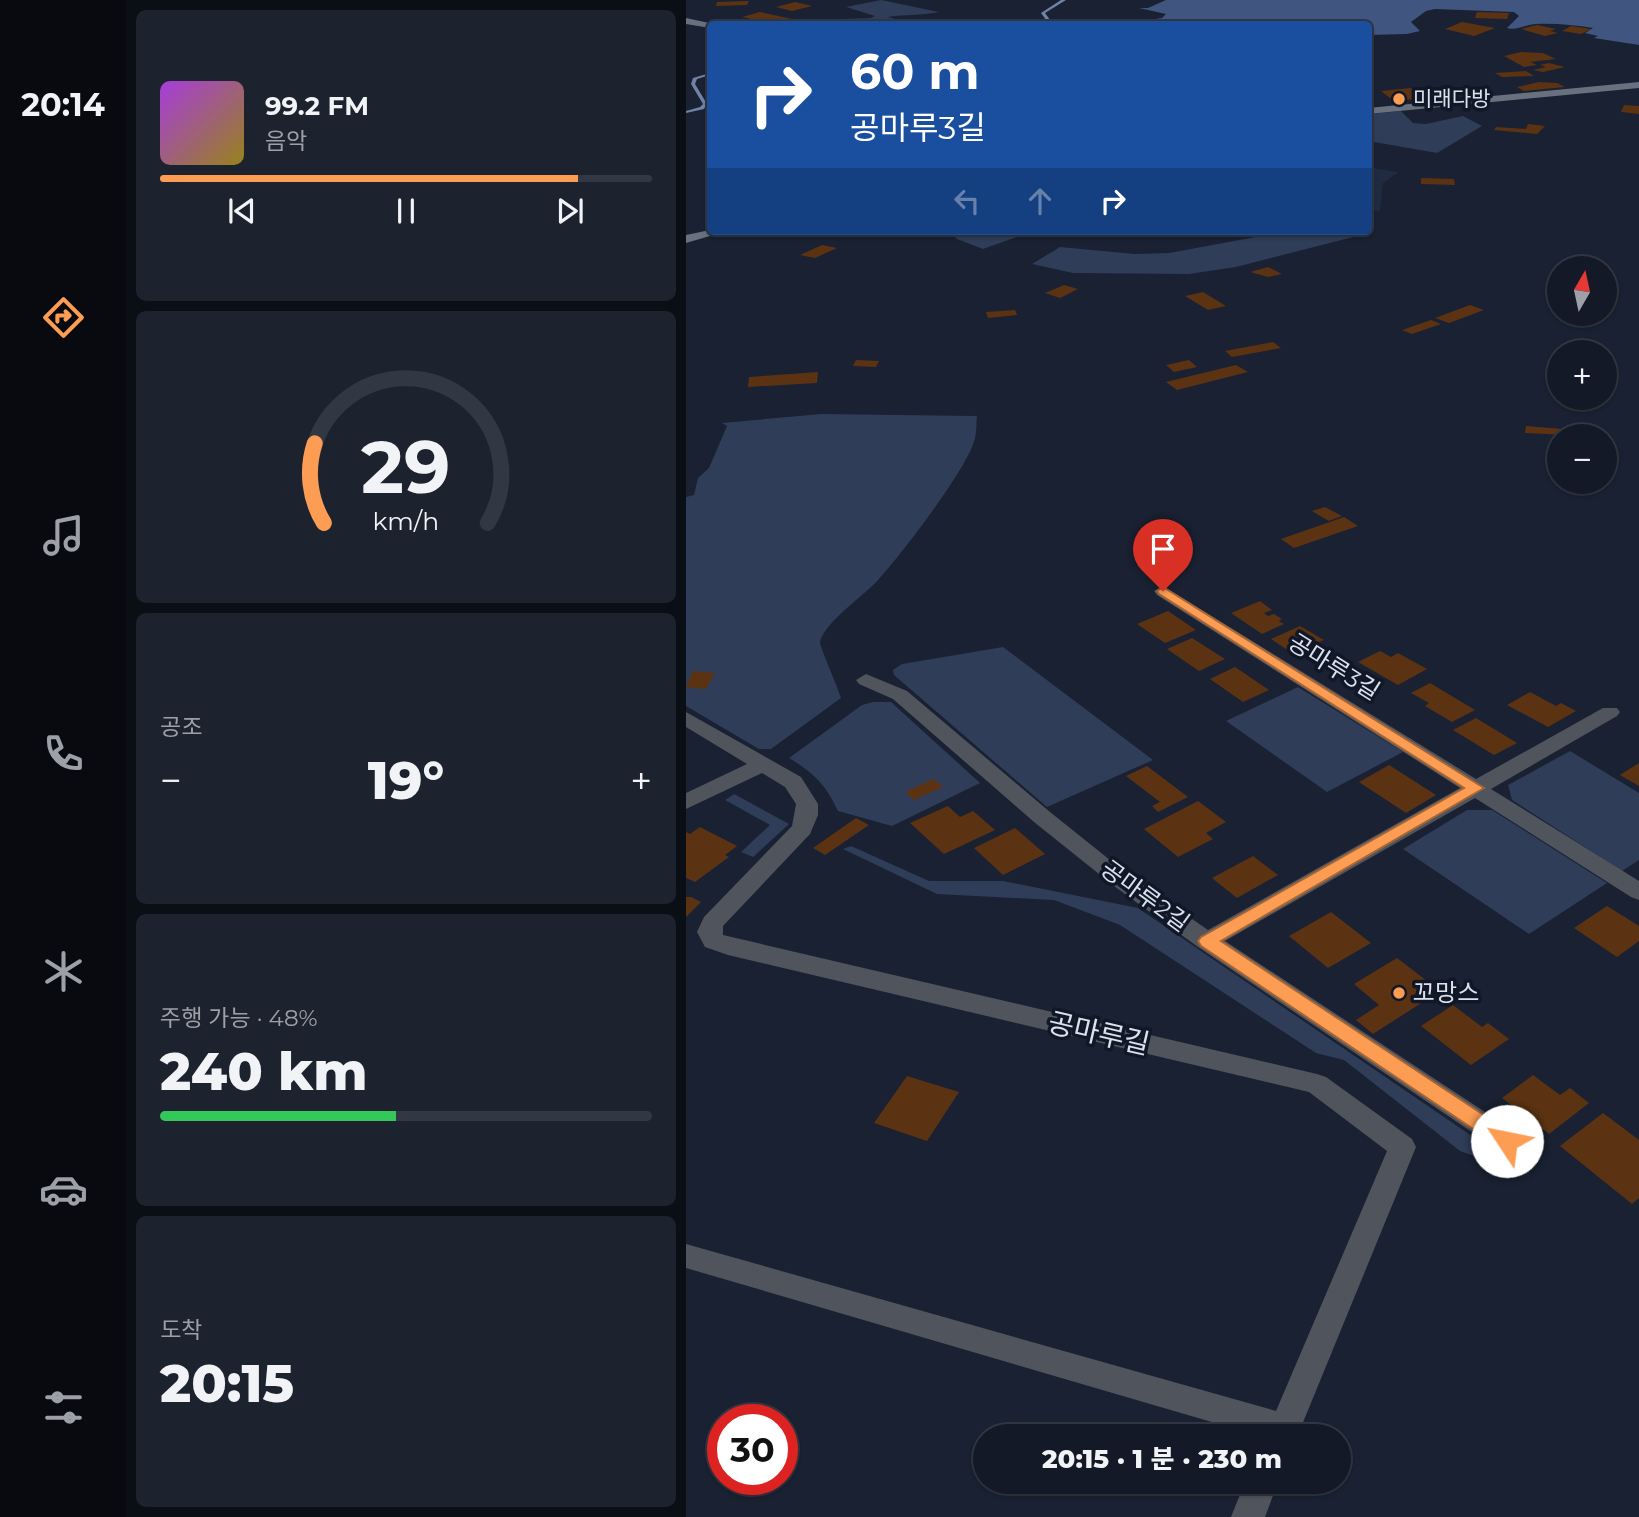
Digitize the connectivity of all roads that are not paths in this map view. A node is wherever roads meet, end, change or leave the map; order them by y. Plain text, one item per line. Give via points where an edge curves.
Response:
1 (686, 21) edge
2 (707, 24) edge
3 (1639, 85) edge
4 (1372, 111) edge
5 (707, 234) edge
6 (686, 239) edge
7 (1163, 591) dead end
8 (866, 680) dead end
9 (1610, 712) dead end
10 (686, 718) edge
11 (763, 764) junction
12 (1476, 788) junction
13 (686, 802) edge
14 (1639, 892) edge
15 (1207, 941) junction
16 (1507, 1141) dead end
17 (686, 1256) edge
18 (1253, 1424) edge
19 (1287, 1424) edge
20 (1257, 1494) edge
21 (1248, 1517) edge

1 - 2 street
3 - 4 street
5 - 6 street
7 - 12 street, 공마루3길
8 - 15 street, 공마루2길 via 900,695 1042,817
9 - 12 street
10 - 11 street, 공마루길
11 - 13 street
11 - 19 street, 공마루길 via 804,792 807,816 790,843 712,923 709,932 714,941 1317,1084 1402,1147
12 - 14 street, 공마루3길
12 - 15 street
15 - 16 street, 공마루2길
17 - 18 street, 공마루길
20 - 21 street

